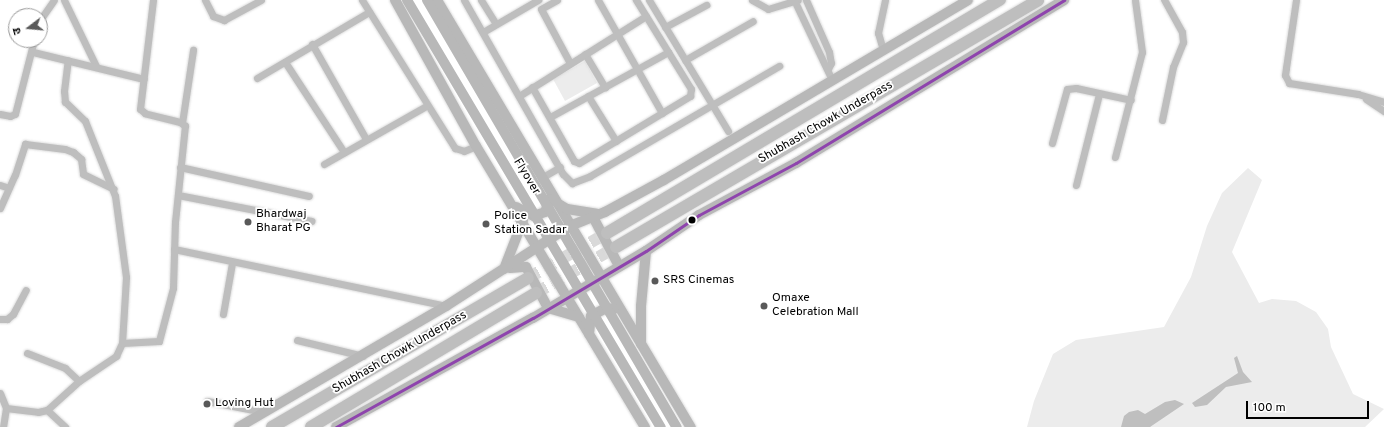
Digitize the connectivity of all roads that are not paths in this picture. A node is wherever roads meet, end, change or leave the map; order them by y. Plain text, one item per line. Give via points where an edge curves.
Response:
1 (54, 0) edge
2 (64, 0) edge
3 (152, 0) edge
4 (205, 0) edge
5 (260, 0) edge
6 (362, 0) edge
7 (395, 0) edge
8 (407, 0) edge
9 (427, 0) edge
10 (436, 0) edge
11 (464, 0) edge
12 (481, 0) edge
13 (538, 0) edge
14 (557, 0) edge
15 (598, 0) edge
16 (636, 0) edge
17 (648, 0) edge
18 (752, 0) edge
19 (806, 0) edge
20 (885, 0) edge
21 (968, 0) edge
22 (1000, 0) edge
23 (1038, 0) edge
24 (1064, 0) edge
25 (1135, 0) edge
26 (1164, 0) edge
27 (1296, 0) edge
28 (796, 1) edge
29 (706, 5) dead end
30 (48, 9) edge
31 (369, 12) junction
32 (646, 16) junction
33 (753, 21) dead end
34 (496, 24) junction
35 (665, 27) junction
36 (483, 32) junction
37 (616, 34) junction
38 (312, 44) junction
39 (33, 48) edge
40 (193, 50) dead end
41 (883, 50) junction
42 (33, 52) junction
43 (668, 52) junction
44 (585, 54) junction
45 (68, 60) junction
46 (685, 60) junction
47 (285, 62) junction
48 (570, 63) junction
49 (96, 66) junction
50 (779, 66) dead end
51 (638, 69) junction
52 (828, 69) junction
53 (256, 78) dead end
54 (144, 79) junction
55 (832, 80) junction
56 (532, 87) junction
57 (605, 87) junction
58 (1099, 94) junction
59 (1358, 94) junction
60 (519, 96) junction
61 (588, 96) junction
62 (1131, 100) junction
63 (1384, 102) edge
64 (426, 106) junction
65 (712, 107) junction
66 (1384, 111) edge
67 (662, 113) junction
68 (0, 114) edge
69 (550, 117) junction
70 (1162, 120) dead end
71 (182, 123) junction
72 (728, 131) dead end
73 (366, 139) junction
74 (616, 141) junction
75 (1052, 143) dead end
76 (476, 146) junction
77 (344, 152) junction
78 (1115, 157) dead end
79 (324, 164) dead end
80 (180, 167) junction
81 (560, 167) junction
82 (541, 178) junction
83 (0, 185) edge
84 (1076, 185) dead end
85 (9, 188) junction
86 (547, 188) junction
87 (114, 189) junction
88 (178, 195) junction
89 (309, 196) dead end
90 (556, 202) junction
91 (514, 206) junction
92 (0, 208) edge
93 (604, 212) junction
94 (593, 217) junction
95 (523, 220) junction
96 (312, 221) dead end
97 (570, 226) junction
98 (607, 233) tunnel mouth
99 (538, 247) junction
100 (616, 247) tunnel mouth
101 (174, 249) junction
102 (646, 251) junction
103 (232, 263) junction
104 (619, 266) junction
105 (504, 269) junction
106 (600, 276) junction
107 (528, 278) tunnel mouth
108 (26, 290) dead end
109 (536, 293) tunnel mouth
110 (568, 296) junction
111 (446, 306) junction
112 (548, 308) junction
113 (620, 312) junction
114 (223, 314) dead end
115 (579, 317) junction
116 (0, 319) edge
117 (589, 334) junction
118 (297, 340) dead end
119 (122, 343) junction
120 (641, 345) junction
121 (27, 353) dead end
122 (364, 356) junction
123 (79, 381) junction
124 (0, 393) edge
125 (207, 400) dead end
126 (6, 408) junction
127 (47, 410) junction
128 (264, 412) junction
129 (3, 427) edge
130 (66, 427) edge
131 (239, 427) edge
132 (272, 427) edge
133 (311, 427) edge
134 (336, 427) edge
135 (645, 427) edge
136 (661, 427) edge
137 (677, 427) edge
138 (691, 427) edge

1 - 30 street
2 - 49 street
3 - 54 street
4 - 5 street via 213,16 224,20
6 - 31 street
7 - 76 main road
8 - 136 main road, Flyover, bridge
9 - 137 main road, Flyover, bridge
10 - 82 main road
11 - 36 street
12 - 34 street
13 - 34 street
14 - 48 street via 541,9
15 - 37 street
16 - 32 street
17 - 35 street
18 - 28 street via 768,9
19 - 52 street via 829,52 832,62
20 - 41 street via 878,33
21 - 41 main road
22 - 98 highway, Shubhash Chowk Underpass
23 - 100 highway, Shubhash Chowk Underpass
24 - 102 main road via 796,163 699,215
25 - 62 street via 1142,52
26 - 70 street via 1182,32 1183,42 1173,67
27 - 59 street via 1285,75 1289,83
28 - 52 street
29 - 35 street
31 - 38 street
31 - 64 street
32 - 37 street
32 - 43 street
33 - 46 street
34 - 36 street
35 - 46 street
36 - 60 street
37 - 44 street
37 - 51 street
38 - 47 street
38 - 73 street
39 - 42 street
40 - 71 street
41 - 55 main road
42 - 45 street
42 - 68 street via 15,114
43 - 51 street
43 - 67 street via 692,93
44 - 48 street
44 - 57 street
45 - 49 street
45 - 87 street via 65,102 85,121 98,158
46 - 65 street
47 - 53 street
47 - 77 street
48 - 56 street
49 - 54 street
50 - 65 street
51 - 57 street
51 - 67 street
52 - 55 street
54 - 71 street via 141,111
55 - 93 main road via 664,180
56 - 60 street
56 - 69 street
57 - 61 street
58 - 62 street
58 - 75 street via 1076,88 1067,89
58 - 84 street
59 - 63 street
59 - 66 street
60 - 81 street
61 - 69 street
61 - 74 street
62 - 78 street
64 - 73 street
64 - 76 street via 458,150 464,151
65 - 72 street
65 - 81 street via 577,183 568,180
67 - 74 street
69 - 74 street via 574,161 578,163
71 - 80 street via 185,130
73 - 77 street
76 - 91 main road
77 - 79 street
80 - 88 street
80 - 89 street
81 - 82 street
82 - 86 main road
83 - 85 street
85 - 87 street via 22,148 25,144 31,144 73,152 81,159 83,174
85 - 92 street
86 - 90 main road
86 - 91 main road via 550,202 545,212 534,216
87 - 119 street via 126,276
88 - 96 street
88 - 101 street
90 - 93 main road via 568,209 584,213
90 - 97 main road
91 - 95 main road
93 - 94 main road
94 - 97 main road
94 - 104 main road
95 - 99 main road
95 - 105 main road
97 - 99 main road
97 - 106 main road
99 - 105 main road
99 - 110 main road
101 - 103 street
101 - 119 street via 173,288 169,312 159,341
102 - 104 main road
102 - 120 main road via 642,288
103 - 111 street via 319,278
103 - 114 street
104 - 106 main road
105 - 111 main road
105 - 112 main road via 522,265 526,267
106 - 110 main road
106 - 113 main road
107 - 132 highway, Shubhash Chowk Underpass
108 - 116 street via 13,314 7,319
109 - 133 highway, Shubhash Chowk Underpass
110 - 112 main road
110 - 115 main road
111 - 122 main road
112 - 115 main road
112 - 134 main road
113 - 117 main road via 606,308 598,311 591,316
113 - 120 main road
115 - 117 main road
117 - 135 main road
118 - 122 street
119 - 123 street via 116,356
120 - 138 main road
121 - 123 street via 65,368
122 - 128 main road
123 - 127 street
124 - 126 street
125 - 128 street
126 - 127 street via 38,412
126 - 129 street
127 - 130 street
128 - 131 main road

